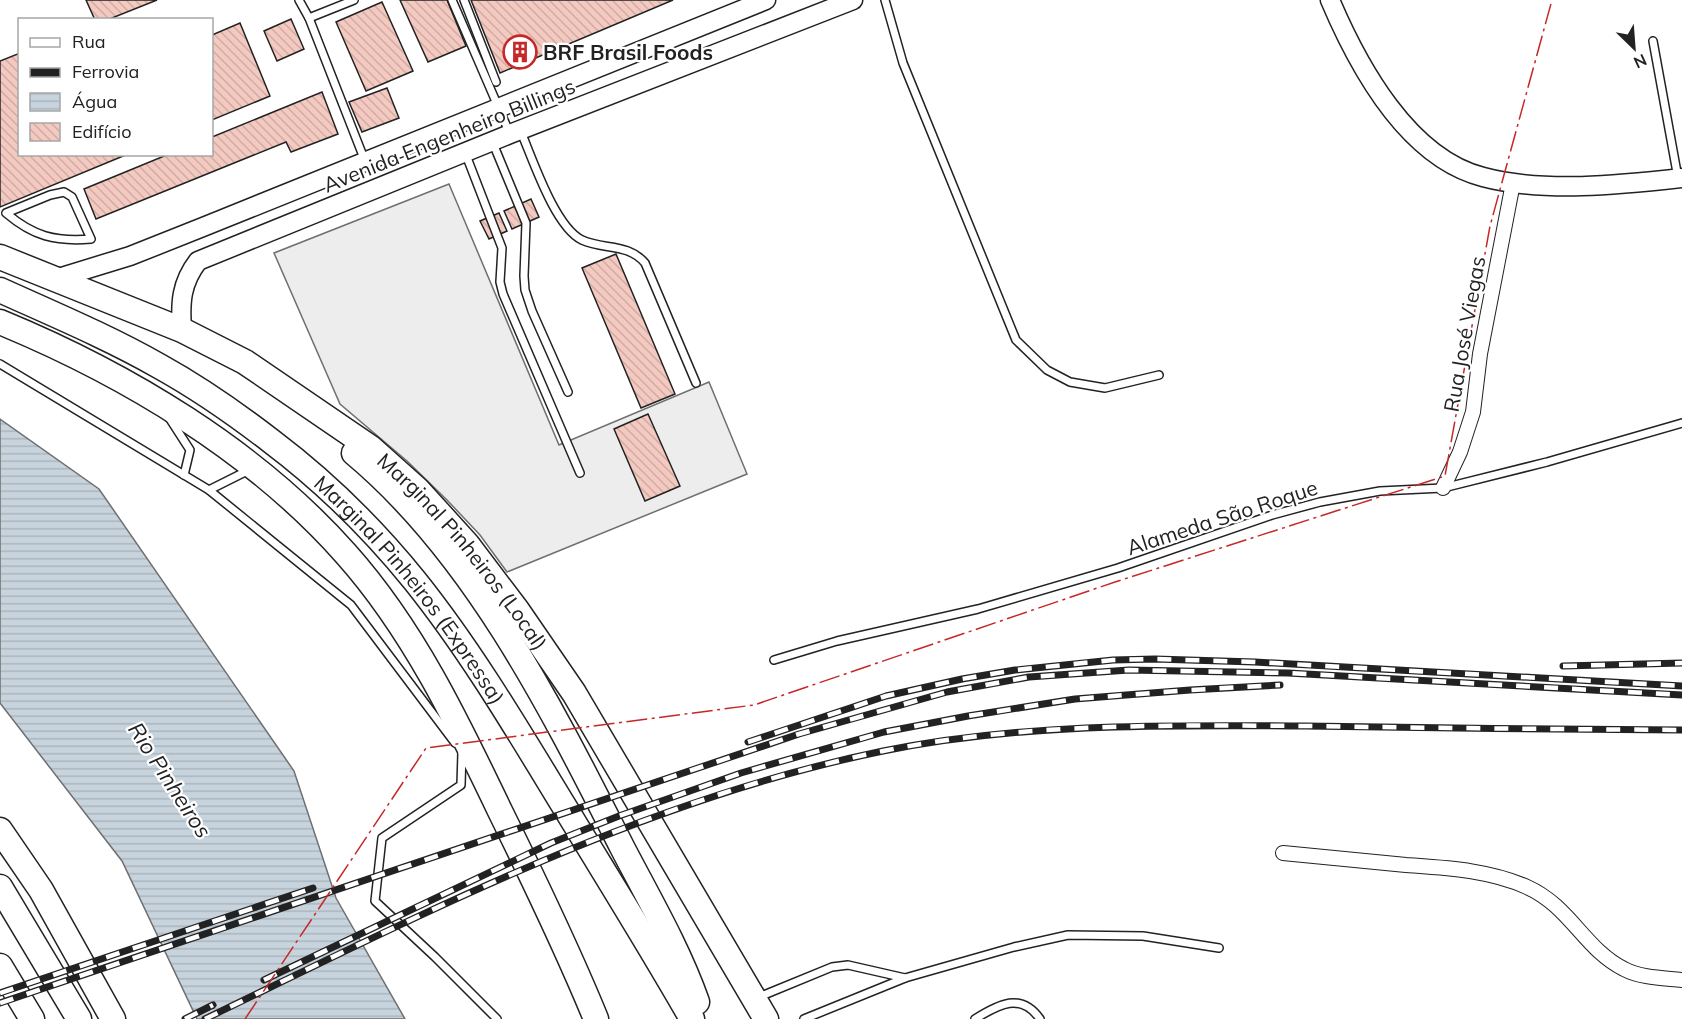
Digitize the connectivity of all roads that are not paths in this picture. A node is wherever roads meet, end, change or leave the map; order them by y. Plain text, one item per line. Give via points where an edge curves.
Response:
1 (299, 0) edge
2 (354, 0) edge
3 (452, 0) edge
4 (464, 0) edge
5 (766, 0) edge
6 (853, 0) edge
7 (885, 0) edge
8 (1330, 0) edge
9 (309, 18) junction
10 (1653, 41) dead end
11 (595, 69) junction
12 (496, 82) dead end
13 (605, 96) junction
14 (499, 107) junction
15 (515, 132) junction
16 (492, 141) junction
17 (465, 152) junction
18 (365, 161) junction
19 (1680, 178) edge
20 (1513, 183) junction
21 (3, 213) edge
22 (203, 227) junction
23 (214, 254) junction
24 (0, 256) edge
25 (55, 279) junction
26 (0, 290) edge
27 (0, 322) edge
28 (182, 330) junction
29 (0, 364) edge
30 (1159, 375) dead end
31 (696, 383) dead end
32 (568, 392) dead end
33 (303, 400) junction
34 (161, 404) junction
35 (1682, 423) edge
36 (255, 468) junction
37 (580, 473) dead end
38 (184, 475) junction
39 (1443, 488) junction
40 (208, 490) junction
41 (774, 660) dead end
42 (0, 830) edge
43 (1283, 853) dead end
44 (0, 887) edge
45 (1219, 948) dead end
46 (0, 949) edge
47 (0, 967) edge
48 (905, 978) junction
49 (1682, 980) edge
50 (760, 1009) edge
51 (32, 1019) edge
52 (79, 1019) edge
53 (113, 1019) edge
54 (497, 1019) edge
55 (596, 1019) edge
56 (692, 1019) edge
57 (702, 1019) edge
58 (804, 1019) edge
59 (975, 1019) edge
60 (1040, 1019) edge

1 - 9 lane
2 - 9 lane
3 - 14 lane
4 - 12 lane
5 - 11 street, Avenida Engenheiro Billings
6 - 13 street, Avenida Engenheiro Billings
7 - 30 lane via 903,63 1016,340 1047,370 1070,382 1105,388
8 - 20 street via 1366,71 1416,139 1449,163 1480,177
9 - 18 lane
10 - 19 lane
11 - 13 street
11 - 14 street, Avenida Engenheiro Billings
13 - 15 street, Avenida Engenheiro Billings
14 - 15 lane
14 - 18 street, Avenida Engenheiro Billings
15 - 16 street, Avenida Engenheiro Billings
15 - 31 lane via 571,233 589,243 625,248 645,263
16 - 17 street, Avenida Engenheiro Billings
16 - 32 lane via 526,223 525,290
17 - 23 street, Avenida Engenheiro Billings
17 - 37 lane via 502,248 503,294
18 - 22 street, Avenida Engenheiro Billings
19 - 20 street via 1577,186
20 - 39 street, Rua José Viegas via 1480,354 1473,412
21 - 21 lane via 50,195 68,194 91,239 62,239 36,233
22 - 23 street
22 - 25 street, Avenida Engenheiro Billings via 130,256
23 - 28 street, Avenida Engenheiro Billings via 198,261 186,278
24 - 25 highway, Marginal Pinheiros (Local)
25 - 28 highway, Marginal Pinheiros (Local)
26 - 56 highway, Marginal Pinheiros (Expressa) via 160,366 212,400 270,440 373,534 427,597 495,695
27 - 34 highway via 42,339
28 - 33 highway, Marginal Pinheiros (Local) via 245,362
29 - 38 lane
33 - 50 highway, Marginal Pinheiros (Local) via 371,448 418,490 467,544 517,610 574,693
33 - 57 highway via 323,427 414,512 443,546 516,652 554,714 659,920 695,995
34 - 36 highway
34 - 38 lane via 190,450
35 - 39 lane, Alameda São Roque
36 - 40 lane
36 - 55 highway via 346,554 383,600 433,675 568,951
38 - 40 lane
39 - 41 lane, Alameda São Roque via 1380,491 1320,502 978,609 837,641
40 - 54 lane via 351,605 462,752 461,784 382,838 375,901
42 - 53 highway via 41,890
43 - 49 street via 1499,877 1551,900 1608,961 1643,976
44 - 52 highway
45 - 48 lane via 1143,936 1068,934
46 - 47 highway
47 - 51 highway
48 - 50 lane via 848,965 832,967
48 - 58 lane
59 - 60 lane via 1015,1002 1024,1004

